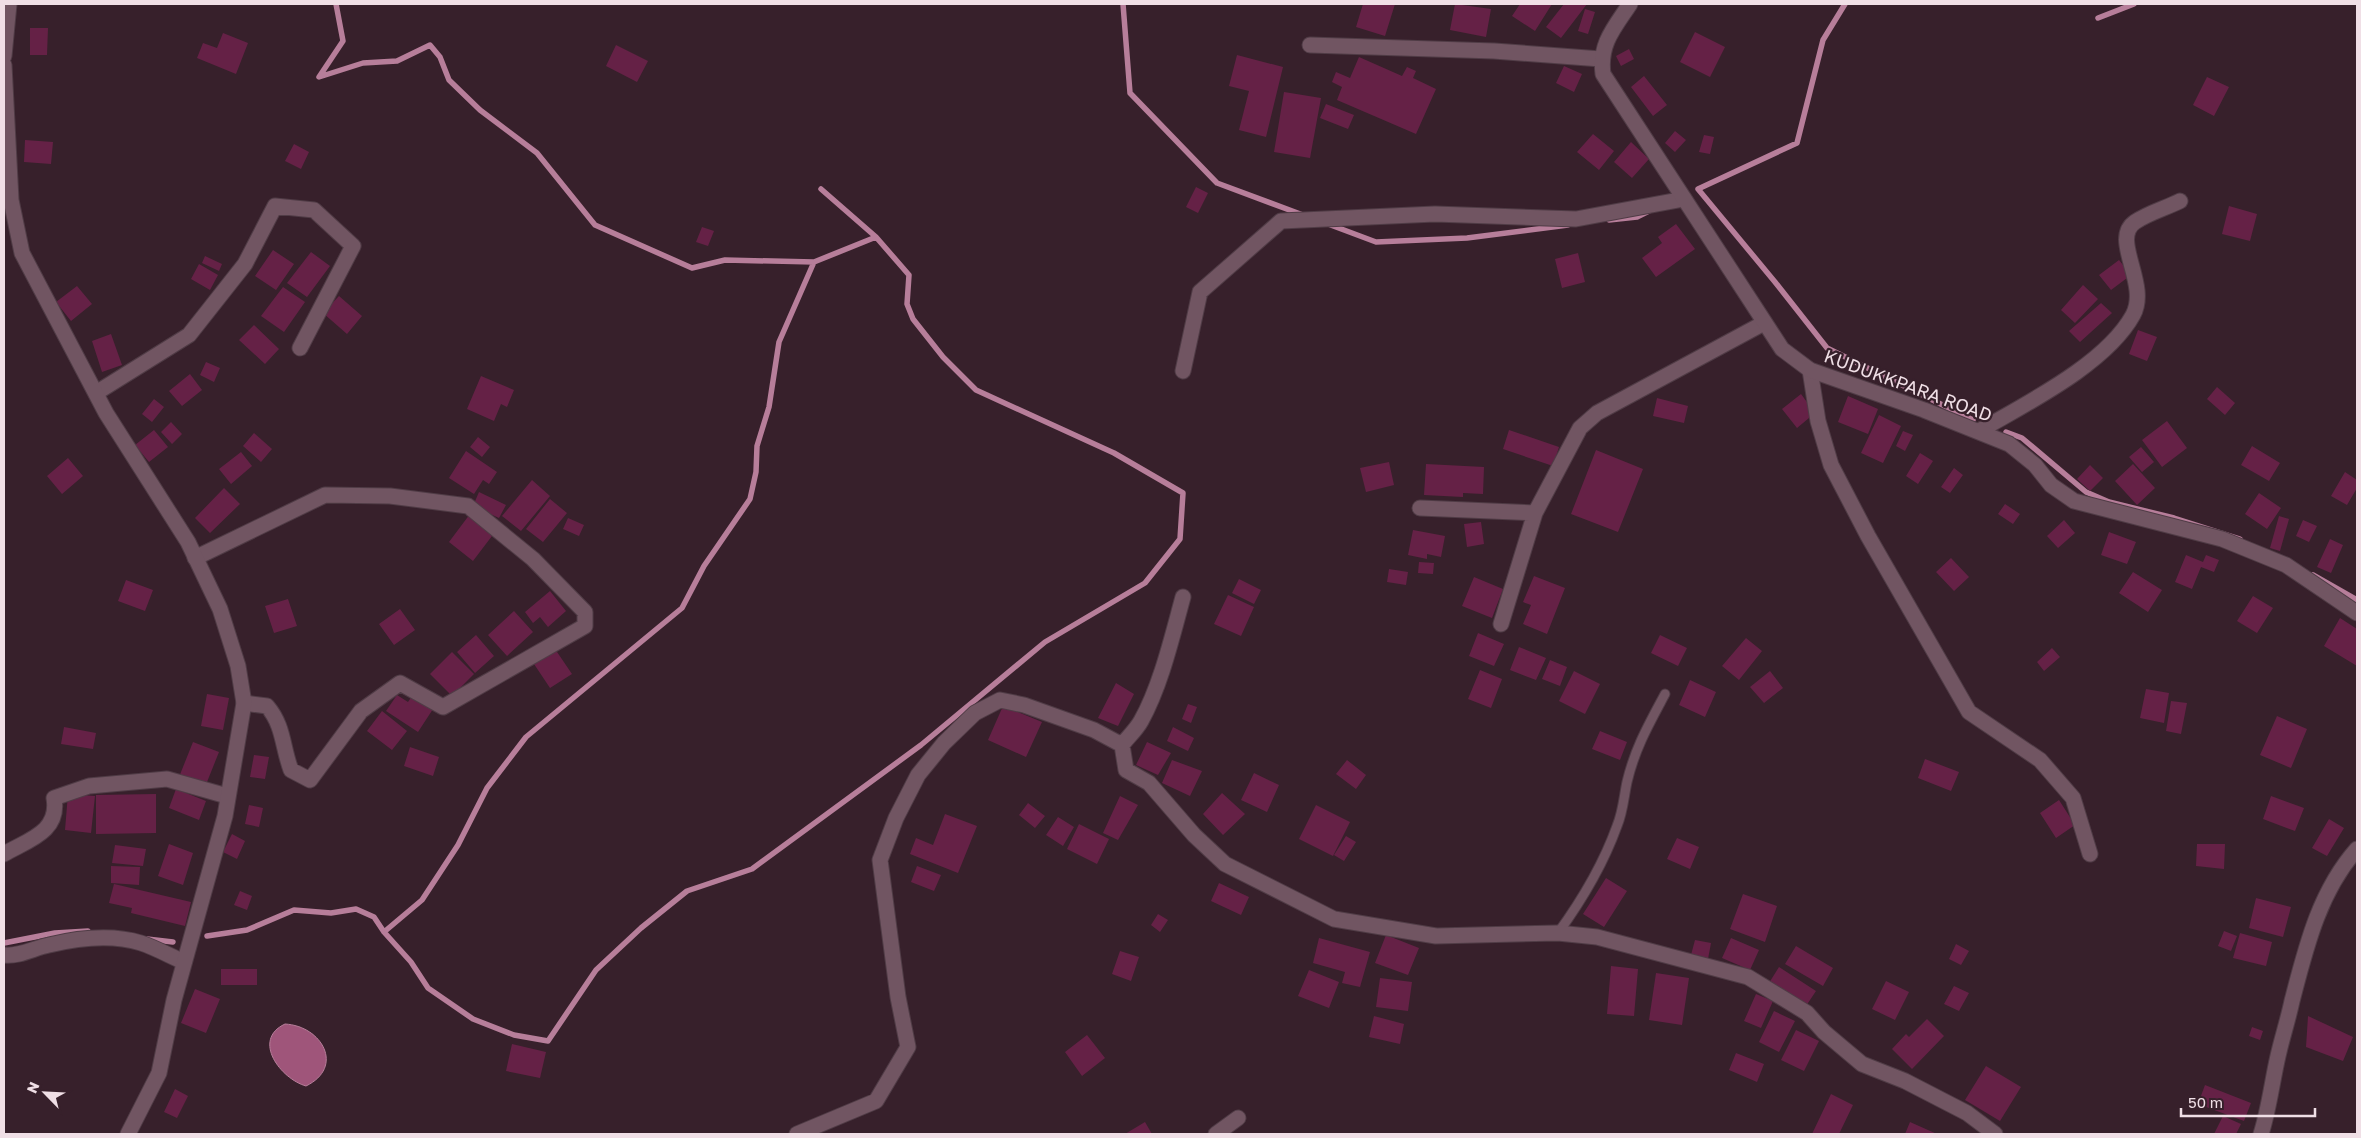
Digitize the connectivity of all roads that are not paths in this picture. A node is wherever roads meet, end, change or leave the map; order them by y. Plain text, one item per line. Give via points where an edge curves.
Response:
1 (9, 4) edge
2 (1630, 4) edge
3 (1310, 45) dead end
4 (4, 56) edge
5 (1601, 59) junction
6 (4, 65) edge
7 (1684, 199) junction
8 (2180, 201) dead end
9 (1764, 323) junction
10 (300, 348) dead end
11 (1810, 370) junction
12 (1183, 371) dead end
13 (96, 393) junction
14 (1980, 432) junction
15 (1420, 508) dead end
16 (1535, 513) junction
17 (195, 558) junction
18 (1183, 598) dead end
19 (2357, 613) edge
20 (1501, 624) dead end
21 (1665, 694) dead end
22 (244, 704) junction
23 (1122, 745) junction
24 (227, 796) junction
25 (2357, 849) edge
26 (4, 854) edge
27 (2090, 854) dead end
28 (1558, 933) junction
29 (4, 955) edge
30 (184, 962) junction
31 (1238, 1118) dead end
32 (128, 1134) edge
33 (797, 1134) edge
34 (1216, 1134) edge
35 (1996, 1134) edge
36 (2261, 1134) edge

1 - 4 street
2 - 5 street via 1607,40
3 - 5 street via 1494,51
5 - 7 street, KUDUKKPARA ROAD via 1603,74
6 - 13 street via 12,200 22,253
7 - 9 street, KUDUKKPARA ROAD
7 - 12 street via 1576,219 1435,214 1281,221 1200,292
8 - 14 street via 2134,222 2127,235 2126,245 2139,300 2116,339 2082,368
9 - 11 street, KUDUKKPARA ROAD via 1782,349
9 - 16 street via 1597,413 1580,428
10 - 13 street via 353,246 314,210 275,206 245,264 189,334
11 - 14 street, KUDUKKPARA ROAD
11 - 27 street via 1818,421 1831,465 1969,712 2040,760 2073,798
13 - 17 street
14 - 19 street, KUDUKKPARA ROAD via 2008,444 2036,465 2051,485 2074,501 2222,539 2286,565
15 - 16 street
16 - 20 street
17 - 22 street via 220,609 238,666
17 - 22 street via 325,496 390,496 468,506 533,559 585,612 586,626 443,706 400,683 361,711 310,780 292,770 285,754 282,728 273,713 266,706
18 - 23 street via 1151,698 1141,722
21 - 28 lane via 1640,739 1618,824 1605,856 1582,899
22 - 24 street
23 - 28 street via 1126,770 1150,783 1194,835 1225,864 1334,919 1436,936
23 - 33 street via 1094,730 1024,705 1000,700 975,713 944,743 918,775 896,818 880,860 908,1047 876,1101
24 - 26 street via 167,779 89,786 54,798 56,812 48,829
24 - 30 street via 225,816
25 - 36 street via 2334,879 2316,921 2278,1054
28 - 35 street via 1596,937 1748,977 1807,1013 1862,1064 1967,1113
29 - 30 street via 84,938 115,938 141,943
30 - 32 street via 159,1073
31 - 34 street

